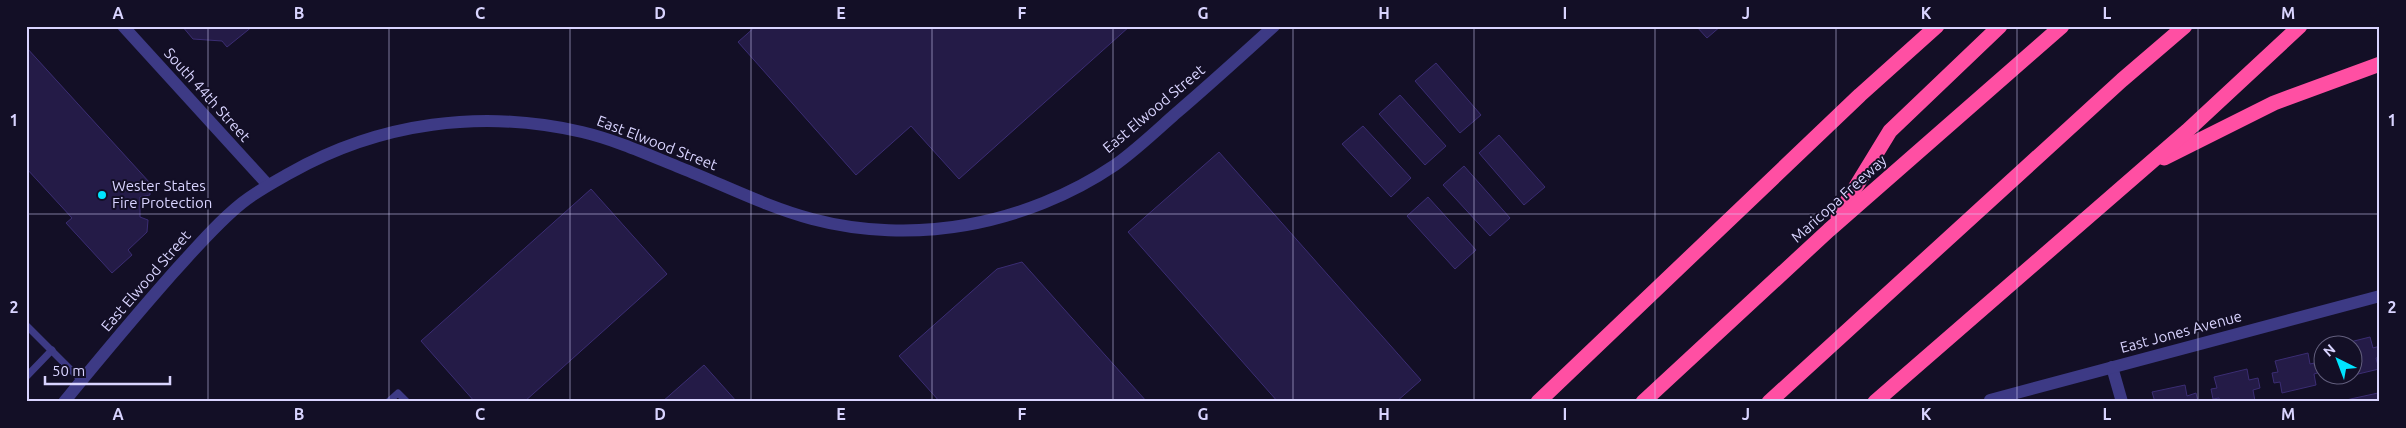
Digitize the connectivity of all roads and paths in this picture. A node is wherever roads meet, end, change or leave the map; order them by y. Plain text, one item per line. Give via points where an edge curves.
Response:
1 (123, 26) edge
2 (1274, 26) edge
3 (1923, 26) edge
4 (1937, 26) edge
5 (2000, 26) edge
6 (2062, 26) edge
7 (2185, 26) edge
8 (2300, 26) edge
9 (2380, 64) edge
10 (1860, 95) junction
11 (2142, 169) junction
12 (268, 185) junction
13 (1829, 230) junction
14 (2380, 296) edge
15 (26, 325) edge
16 (52, 350) junction
17 (2112, 366) junction
18 (26, 377) edge
19 (82, 381) junction
20 (1990, 400) edge
21 (64, 402) edge
22 (388, 402) edge
23 (407, 402) edge
24 (1538, 402) edge
25 (1643, 402) edge
26 (1769, 402) edge
27 (1875, 402) edge
28 (2122, 402) edge

1 - 12 street, South 44th Street
2 - 12 street, East Elwood Street via 1114,165 1038,205 967,225 922,231 828,222 781,209 650,155 585,133 517,121 441,122 394,130 308,162
3 - 10 highway
4 - 10 highway
5 - 13 highway via 1890,131
6 - 13 highway, Maricopa Freeway
7 - 26 highway
8 - 11 highway
9 - 11 highway via 2274,103
10 - 24 highway
11 - 27 highway
12 - 19 street, East Elwood Street via 244,201 199,244
13 - 25 highway, Maricopa Freeway
14 - 17 street, East Jones Avenue
15 - 16 lane
16 - 18 lane
16 - 19 lane
17 - 20 street, East Jones Avenue
17 - 28 street
19 - 21 street, East Elwood Street
22 - 23 lane via 398,393

